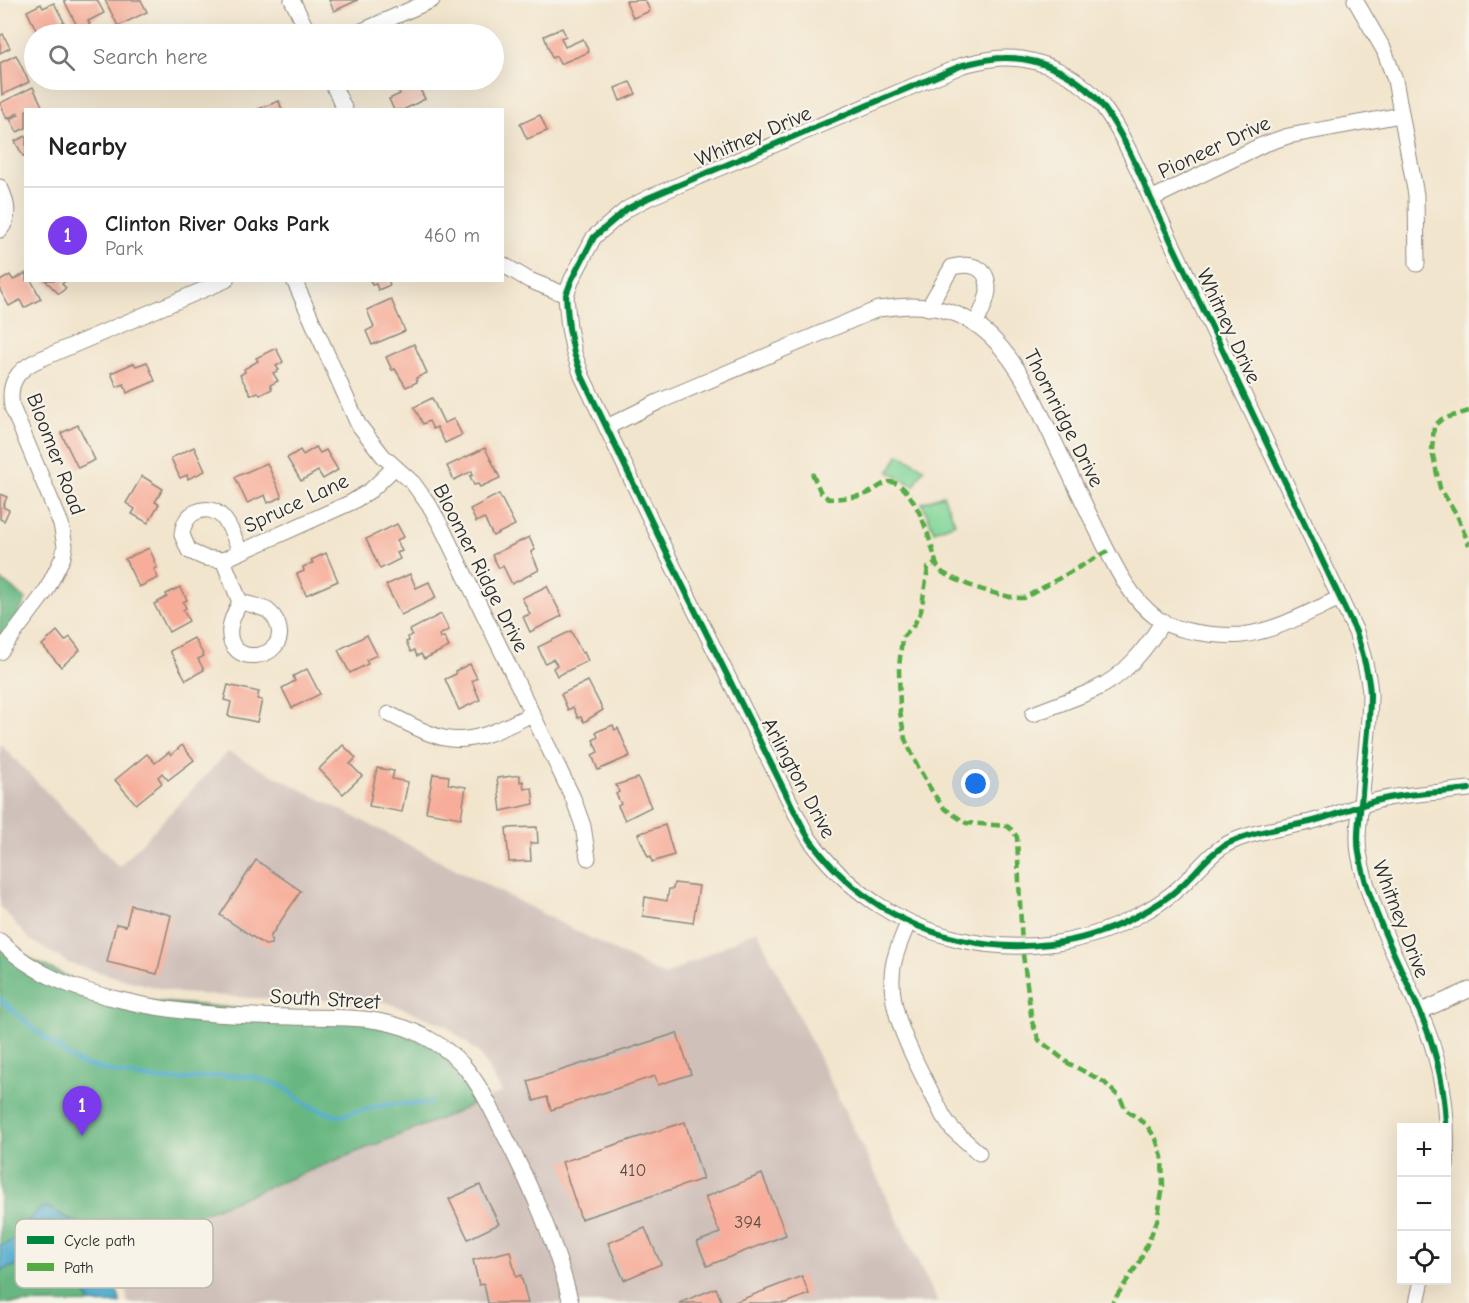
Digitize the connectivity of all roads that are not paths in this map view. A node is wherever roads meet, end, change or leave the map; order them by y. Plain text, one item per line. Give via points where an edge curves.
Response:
1 (292, 0) edge
2 (432, 0) edge
3 (1355, 0) edge
4 (304, 24) edge
5 (378, 24) edge
6 (336, 90) edge
7 (344, 108) edge
8 (1401, 115) junction
9 (0, 187) edge
10 (1151, 199) junction
11 (0, 230) edge
12 (1417, 264) dead end
13 (504, 265) edge
14 (221, 282) edge
15 (295, 282) edge
16 (566, 295) junction
17 (928, 308) junction
18 (976, 323) junction
19 (607, 427) junction
20 (395, 467) junction
21 (240, 552) junction
22 (223, 560) junction
23 (1340, 598) junction
24 (240, 602) dead end
25 (1163, 621) junction
26 (0, 652) edge
27 (389, 714) dead end
28 (532, 714) junction
29 (1033, 714) dead end
30 (1469, 789) edge
31 (1361, 805) junction
32 (588, 858) dead end
33 (908, 923) junction
34 (0, 941) edge
35 (1469, 990) edge
36 (1419, 1012) junction
37 (1448, 1123) edge
38 (979, 1153) dead end
39 (1421, 1285) edge
40 (571, 1303) edge
41 (1417, 1303) edge

1 - 4 street
2 - 5 street
3 - 8 street via 1384,50 1395,80
6 - 7 street
8 - 10 street, Pioneer Drive via 1288,136
8 - 12 street via 1416,195
9 - 11 street via 7,209
10 - 16 street, Whitney Drive via 1118,129 1083,86 1046,65 986,59 963,65 627,209 594,237
10 - 23 street, Whitney Drive
13 - 16 street
14 - 26 street, Bloomer Road via 25,366 13,380 12,406 61,524 65,546 45,591
15 - 20 street, Bloomer Ridge Drive via 358,424
16 - 19 street, Arlington Drive via 574,353
17 - 18 street, Thornridge Drive
17 - 18 street via 952,267 974,265 987,280 988,292
17 - 19 street, Thornridge Drive via 878,309
18 - 25 street, Thornridge Drive via 999,343 1019,370 1126,587
19 - 33 street, Arlington Drive via 813,844 851,884
20 - 21 street, Spruce Lane via 352,502
20 - 28 street, Bloomer Ridge Drive via 431,508
21 - 22 street, Spruce Lane
21 - 22 street, Spruce Lane via 221,515 206,509 191,514 183,526 186,547 196,556
22 - 24 street
23 - 25 street, Thornridge Drive via 1280,625 1242,635 1206,633
23 - 31 street, Whitney Drive via 1356,632 1370,693
25 - 29 street via 1142,652 1112,680
27 - 28 street via 443,738 461,740 491,733
28 - 32 street, Bloomer Ridge Drive via 573,798
30 - 31 street, Arlington Drive
31 - 33 street, Arlington Drive via 1227,844 1157,904 1107,931 1083,938 1022,947 988,945 944,937
31 - 36 street, Whitney Drive via 1359,850 1367,887
33 - 38 street via 892,969 899,1021 944,1116 952,1129
34 - 40 street, South Street via 19,959 52,978 141,1005 232,1016 365,1019 398,1026 430,1040 462,1065 490,1107 546,1221
35 - 36 street
36 - 37 street, Whitney Drive via 1432,1043
39 - 41 street

